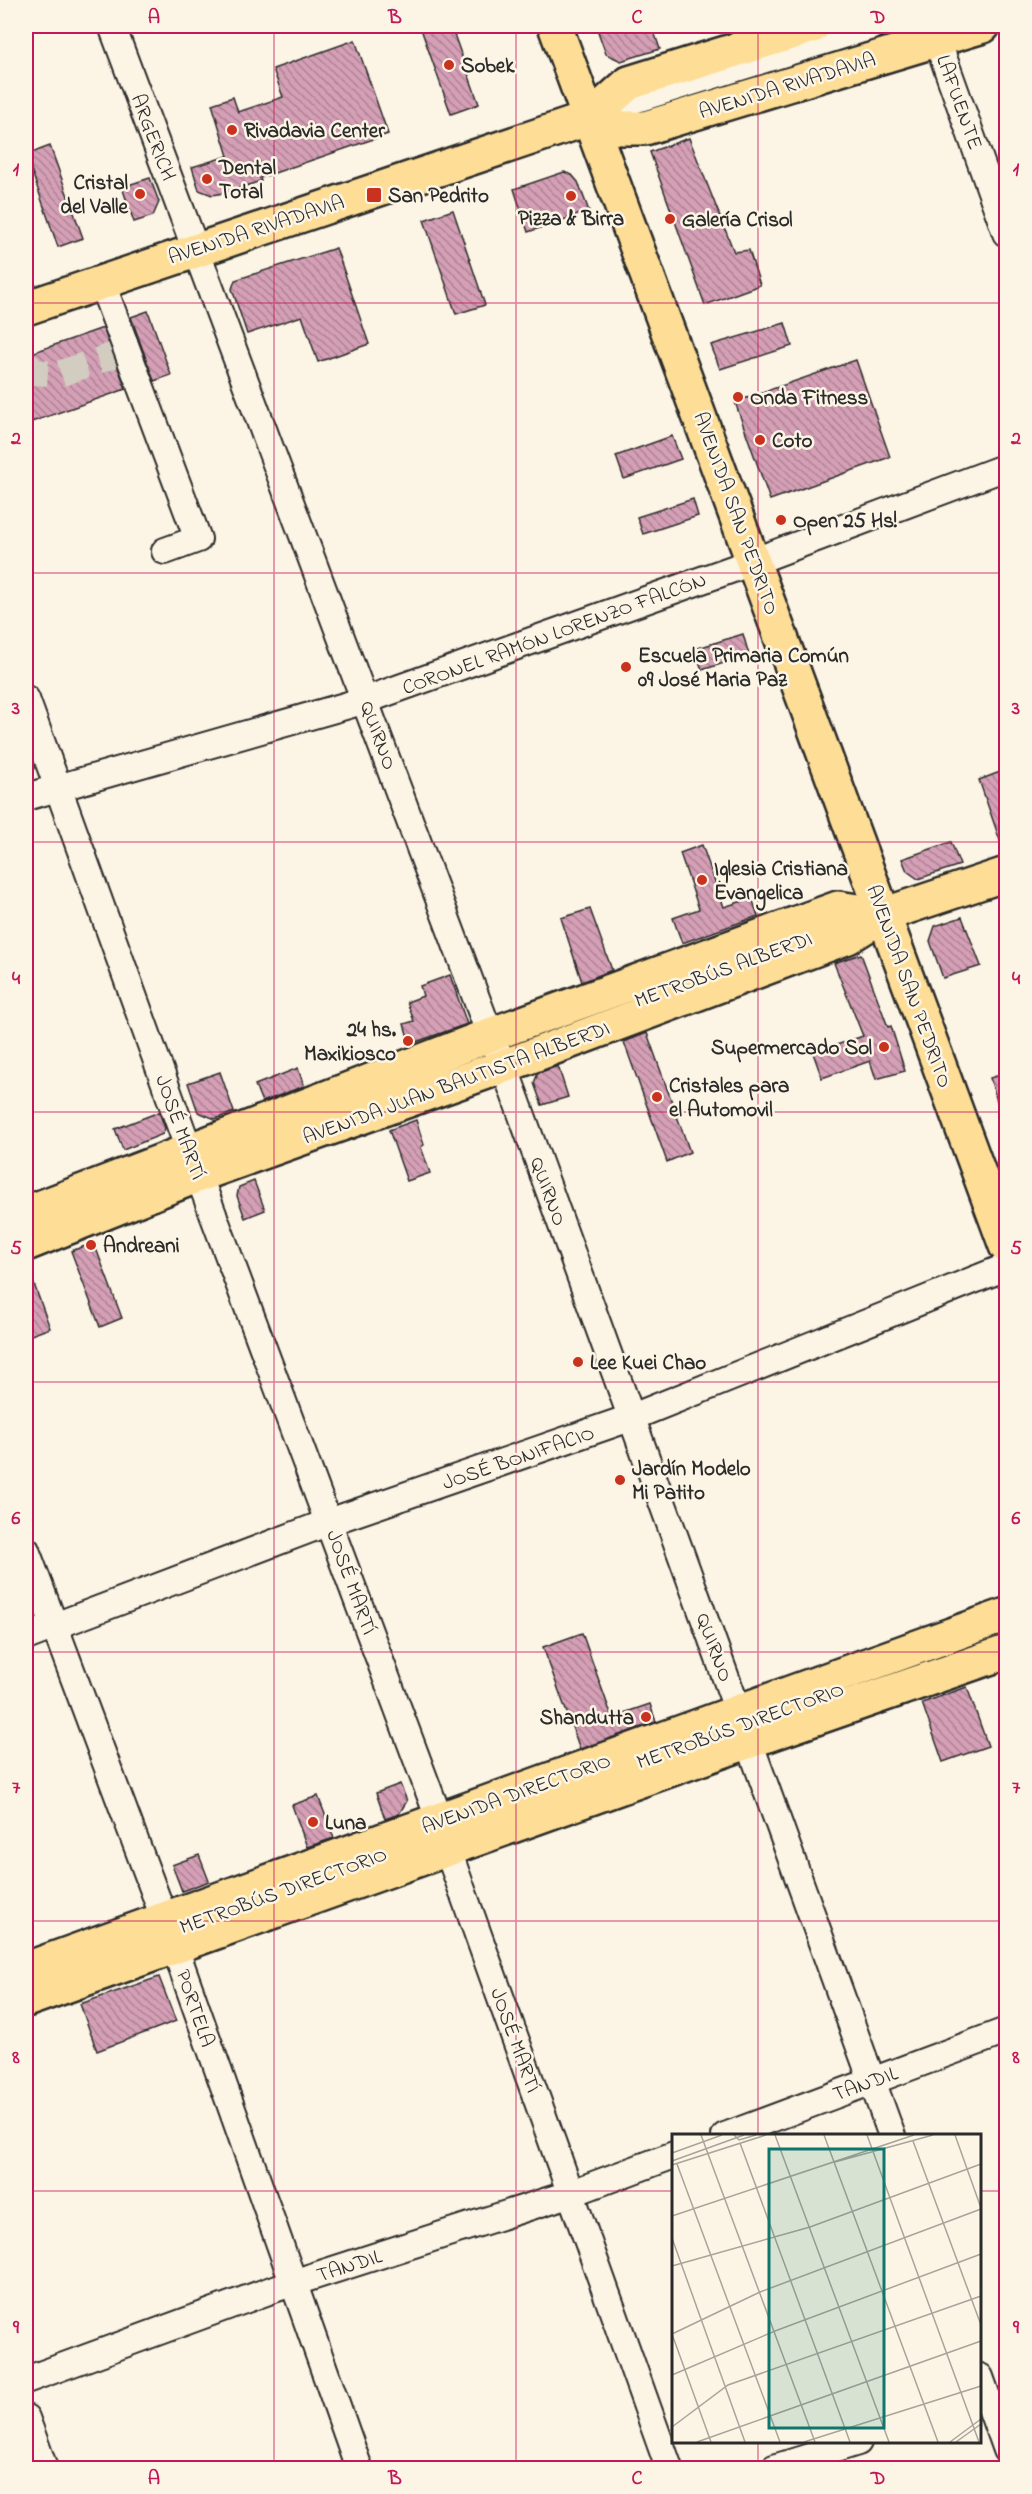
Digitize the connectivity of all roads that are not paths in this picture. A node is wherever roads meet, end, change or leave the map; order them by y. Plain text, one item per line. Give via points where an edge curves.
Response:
1 (112, 26) edge
2 (555, 26) edge
3 (813, 26) edge
4 (872, 26) edge
5 (983, 26) edge
6 (934, 32) edge
7 (590, 118) junction
8 (1006, 233) edge
9 (197, 249) junction
10 (101, 281) junction
11 (26, 308) edge
12 (1006, 467) edge
13 (165, 551) dead end
14 (755, 561) junction
15 (26, 699) edge
16 (366, 700) junction
17 (59, 788) junction
18 (26, 797) edge
19 (1006, 874) edge
20 (883, 915) junction
21 (497, 1051) junction
22 (194, 1163) junction
23 (26, 1213) edge
24 (26, 1230) edge
25 (26, 1244) edge
26 (1006, 1246) edge
27 (1006, 1267) edge
28 (630, 1418) junction
29 (329, 1522) junction
30 (26, 1550) edge
31 (1006, 1615) edge
32 (53, 1625) junction
33 (1006, 1629) edge
34 (26, 1637) edge
35 (1006, 1652) edge
36 (744, 1726) junction
37 (443, 1834) junction
38 (175, 1926) junction
39 (26, 1969) edge
40 (26, 1983) edge
41 (26, 2000) edge
42 (1006, 2031) edge
43 (872, 2080) junction
44 (730, 2134) edge
45 (891, 2134) edge
46 (672, 2156) edge
47 (572, 2193) junction
48 (292, 2283) junction
49 (26, 2380) edge
50 (988, 2393) edge
51 (26, 2418) edge
52 (855, 2443) edge
53 (1006, 2450) edge
54 (44, 2469) edge
55 (359, 2469) edge
56 (669, 2469) edge
57 (774, 2469) edge

1 - 9 street, ARGERICH
2 - 7 main road, AVENIDA SAN PEDRITO
3 - 7 main road, AVENIDA RIVADAVIA via 630,82
4 - 7 street via 633,100
5 - 6 main road, AVENIDA RIVADAVIA
6 - 7 main road, AVENIDA RIVADAVIA via 645,128 622,128
6 - 8 street, LAFUENTE
7 - 9 main road, AVENIDA RIVADAVIA
7 - 14 main road, AVENIDA SAN PEDRITO
9 - 10 main road, AVENIDA RIVADAVIA
9 - 16 street, QUIRNO
10 - 11 main road, AVENIDA RIVADAVIA
10 - 13 street via 122,352 198,539
12 - 14 street, CORONEL RAMÓN LORENZO FALCÓN
14 - 16 street, CORONEL RAMÓN LORENZO FALCÓN
14 - 20 main road, AVENIDA SAN PEDRITO
15 - 17 street, JOSÉ MARTÍ
16 - 17 street, CORONEL RAMÓN LORENZO FALCÓN
16 - 21 street, QUIRNO
17 - 18 street, CORONEL RAMÓN LORENZO FALCÓN
17 - 22 street, JOSÉ MARTÍ
19 - 20 main road, AVENIDA JUAN BAUTISTA ALBERDI
20 - 21 main road, AVENIDA JUAN BAUTISTA ALBERDI via 848,937
20 - 26 main road, AVENIDA SAN PEDRITO
21 - 22 main road, AVENIDA JUAN BAUTISTA ALBERDI
21 - 28 street, QUIRNO
22 - 23 main road, AVENIDA JUAN BAUTISTA ALBERDI
22 - 24 street
22 - 25 main road, AVENIDA JUAN BAUTISTA ALBERDI
22 - 29 street, JOSÉ MARTÍ
27 - 28 street, JOSÉ BONIFACIO
28 - 29 street, JOSÉ BONIFACIO
28 - 36 street, QUIRNO
29 - 32 street, JOSÉ BONIFACIO
29 - 37 street, JOSÉ MARTÍ
30 - 32 street, PORTELA
31 - 36 main road, AVENIDA DIRECTORIO
32 - 34 street, JOSÉ BONIFACIO
32 - 38 street, PORTELA
33 - 36 street, METROBÚS DIRECTORIO
35 - 36 main road, AVENIDA DIRECTORIO
36 - 37 main road, AVENIDA DIRECTORIO
36 - 43 street, QUIRNO
37 - 38 main road, AVENIDA DIRECTORIO
37 - 47 street, JOSÉ MARTÍ
38 - 39 main road, AVENIDA DIRECTORIO
38 - 40 street, METROBÚS DIRECTORIO
38 - 41 main road, AVENIDA DIRECTORIO
38 - 48 street, PORTELA
42 - 43 street, TANDIL
43 - 44 street, TANDIL
43 - 45 street, QUIRNO
46 - 47 street, TANDIL
47 - 48 street, TANDIL
47 - 56 street, JOSÉ MARTÍ
48 - 49 street, TANDIL
48 - 55 street, PORTELA
50 - 53 street
51 - 54 street
52 - 57 street

